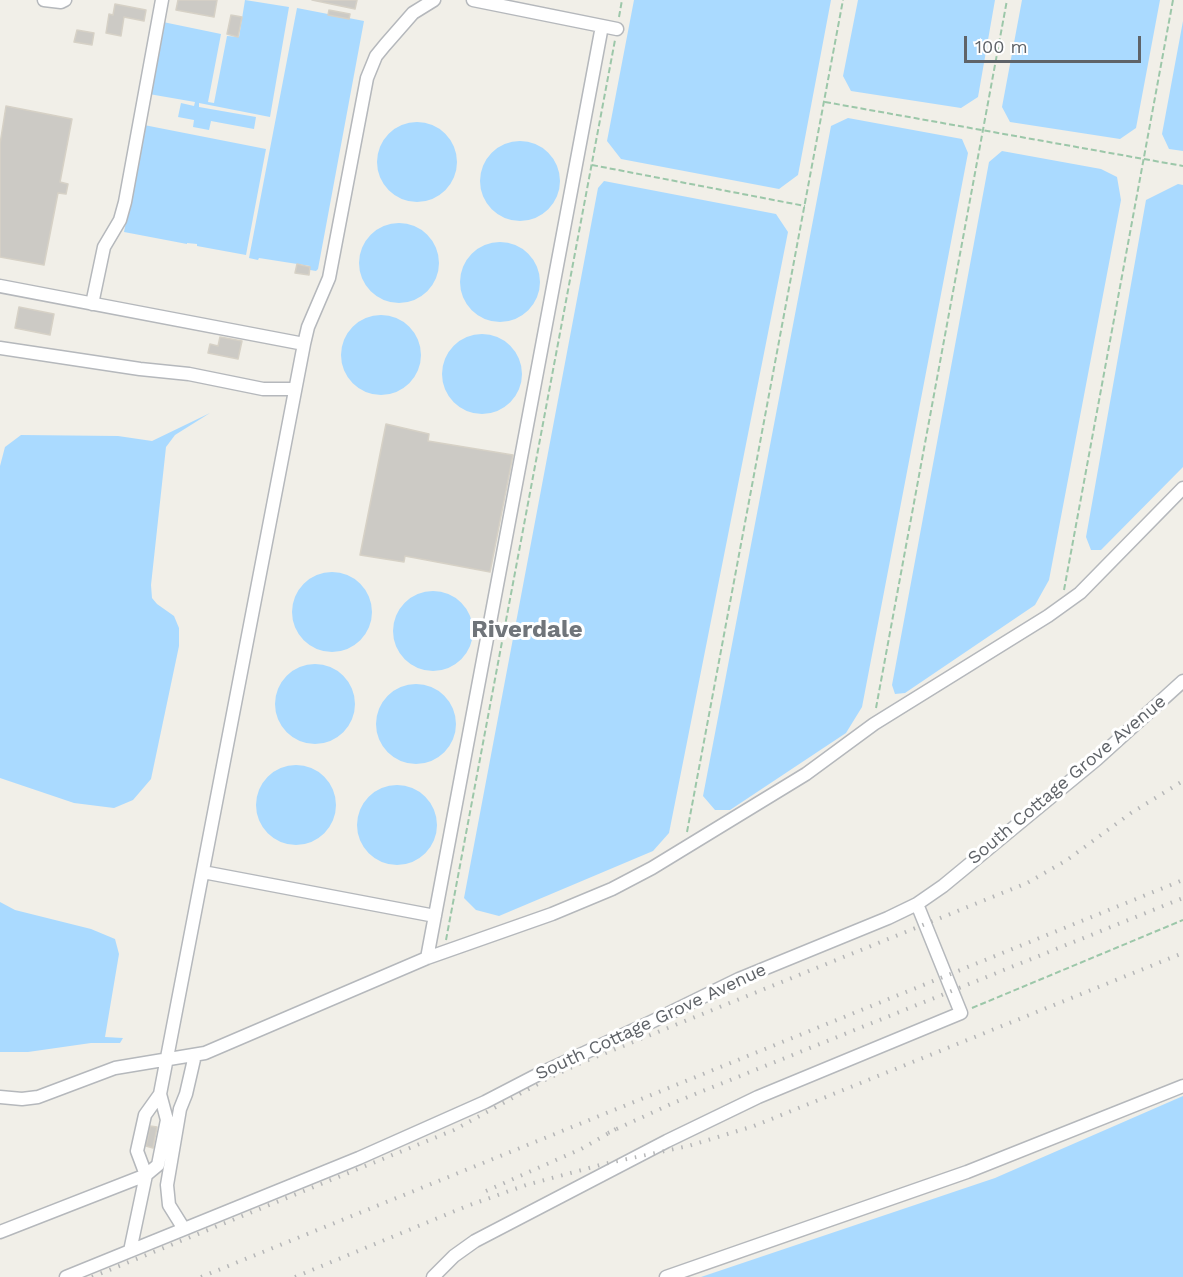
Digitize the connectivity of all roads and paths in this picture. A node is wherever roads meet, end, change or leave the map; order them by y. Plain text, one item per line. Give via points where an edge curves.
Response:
1 (44, 0) edge
2 (65, 0) edge
3 (162, 0) edge
4 (434, 0) edge
5 (473, 0) edge
6 (622, 0) edge
7 (843, 0) edge
8 (1007, 0) edge
9 (1173, 0) edge
10 (603, 26) junction
11 (617, 29) junction
12 (825, 102) junction
13 (983, 130) junction
14 (1143, 158) junction
15 (592, 164) junction
16 (1183, 166) edge
17 (805, 206) junction
18 (0, 286) edge
19 (92, 304) junction
20 (304, 344) junction
21 (0, 348) edge
22 (295, 389) junction
23 (1183, 488) edge
24 (1061, 606) junction
25 (1183, 681) edge
26 (874, 724) junction
27 (684, 849) junction
28 (203, 872) junction
29 (917, 904) junction
30 (435, 916) junction
31 (1183, 920) edge
32 (444, 952) junction
33 (427, 957) junction
34 (962, 1013) junction
35 (195, 1055) junction
36 (167, 1059) junction
37 (1183, 1086) edge
38 (160, 1094) junction
39 (0, 1097) edge
40 (146, 1175) junction
41 (184, 1229) junction
42 (0, 1232) edge
43 (130, 1251) junction
44 (66, 1277) edge
45 (433, 1277) edge
46 (666, 1277) edge

1 - 2 street
3 - 19 street via 125,202 120,220 104,247
4 - 20 street via 413,13 371,67 329,278
5 - 10 street
6 - 11 path
7 - 12 path
8 - 13 path
9 - 14 path
10 - 11 street
10 - 30 street
11 - 15 path
12 - 13 path
12 - 17 path
13 - 14 path
13 - 26 path
14 - 16 path
14 - 24 path
15 - 17 path
15 - 32 path
17 - 27 path
18 - 19 street
19 - 20 street
20 - 22 street
21 - 22 street via 189,374 263,389
22 - 28 street
23 - 24 street via 1080,593
24 - 26 street
25 - 29 street, South Cottage Grove Avenue via 1097,759
26 - 27 street via 806,774
27 - 32 street via 612,889
28 - 30 street
28 - 36 street
29 - 34 street
29 - 41 street, South Cottage Grove Avenue via 739,979 401,1140
30 - 33 street
31 - 34 path
32 - 33 street
33 - 35 street
34 - 45 street via 758,1097 667,1141 475,1241
35 - 36 street
35 - 41 street via 180,1109 167,1197
36 - 38 street
36 - 39 street via 115,1068 38,1096
37 - 46 street via 967,1172
38 - 40 street via 145,1115 137,1151
38 - 40 street via 167,1120 158,1165
40 - 42 street
40 - 43 street
41 - 43 street, South Cottage Grove Avenue
43 - 44 street, South Cottage Grove Avenue

